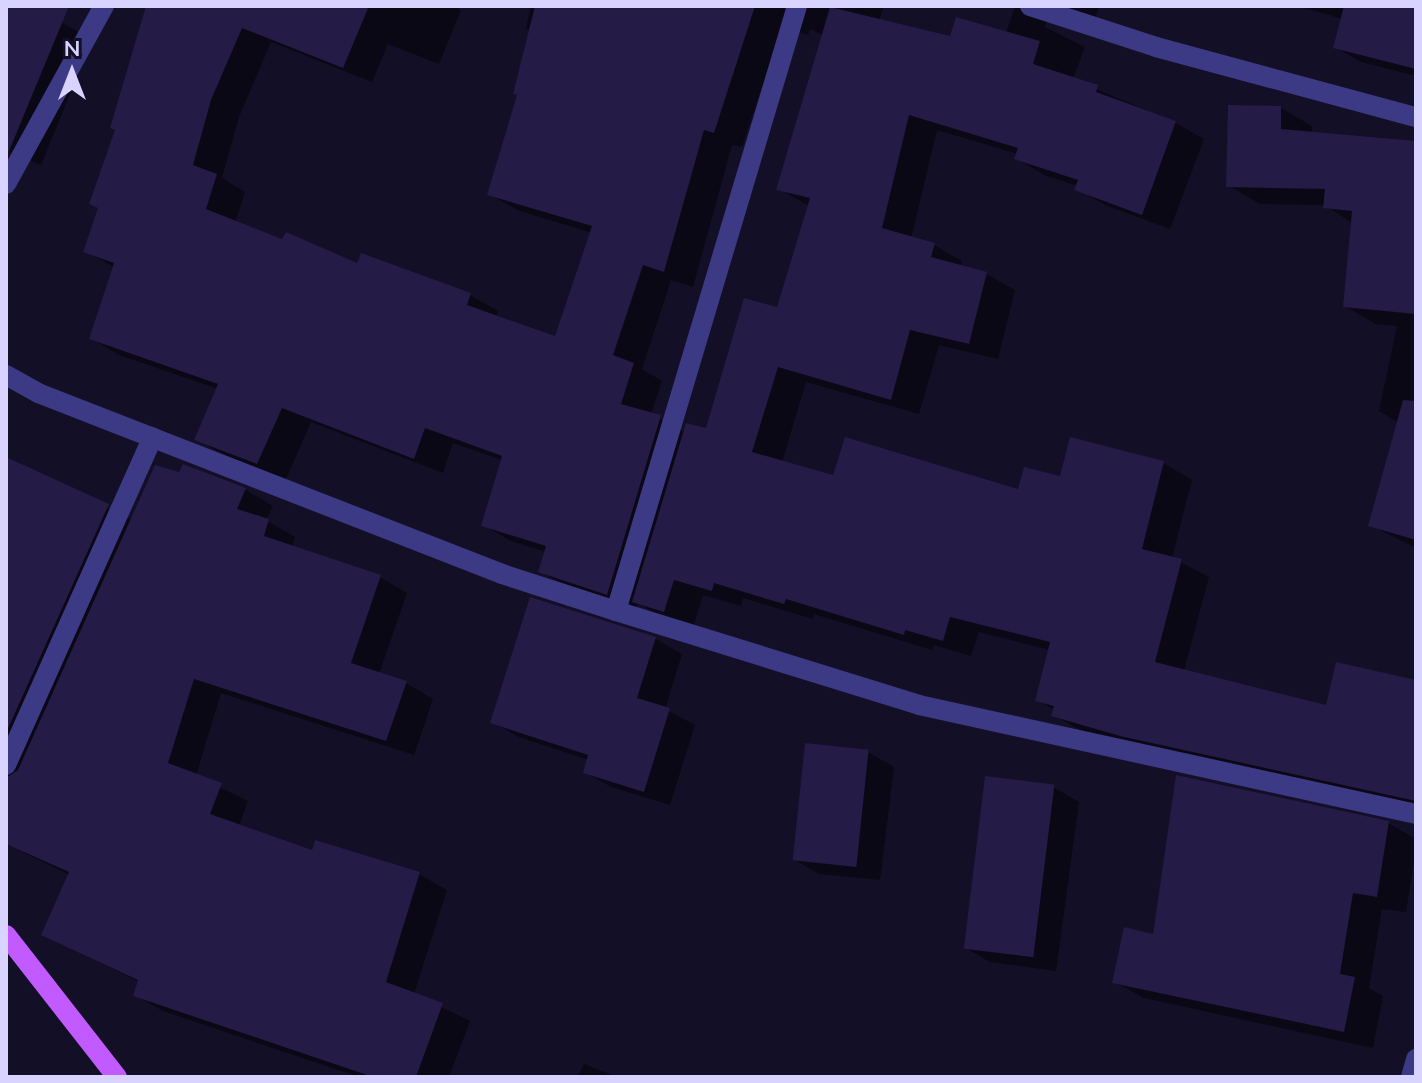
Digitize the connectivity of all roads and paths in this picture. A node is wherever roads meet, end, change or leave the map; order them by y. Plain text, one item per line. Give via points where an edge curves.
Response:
1 (104, 6) edge
2 (797, 6) edge
3 (1030, 6) edge
4 (1416, 117) edge
5 (6, 184) edge
6 (6, 375) edge
7 (153, 437) junction
8 (616, 611) junction
9 (6, 765) edge
10 (1416, 814) edge
11 (6, 935) edge
12 (1416, 1059) edge
13 (117, 1077) edge
14 (1411, 1077) edge

1 - 5 street
2 - 8 street
3 - 4 street via 1156,47
6 - 7 street via 38,393
7 - 8 street via 502,574
7 - 9 street
8 - 10 street via 919,705
11 - 13 main road
12 - 14 street

